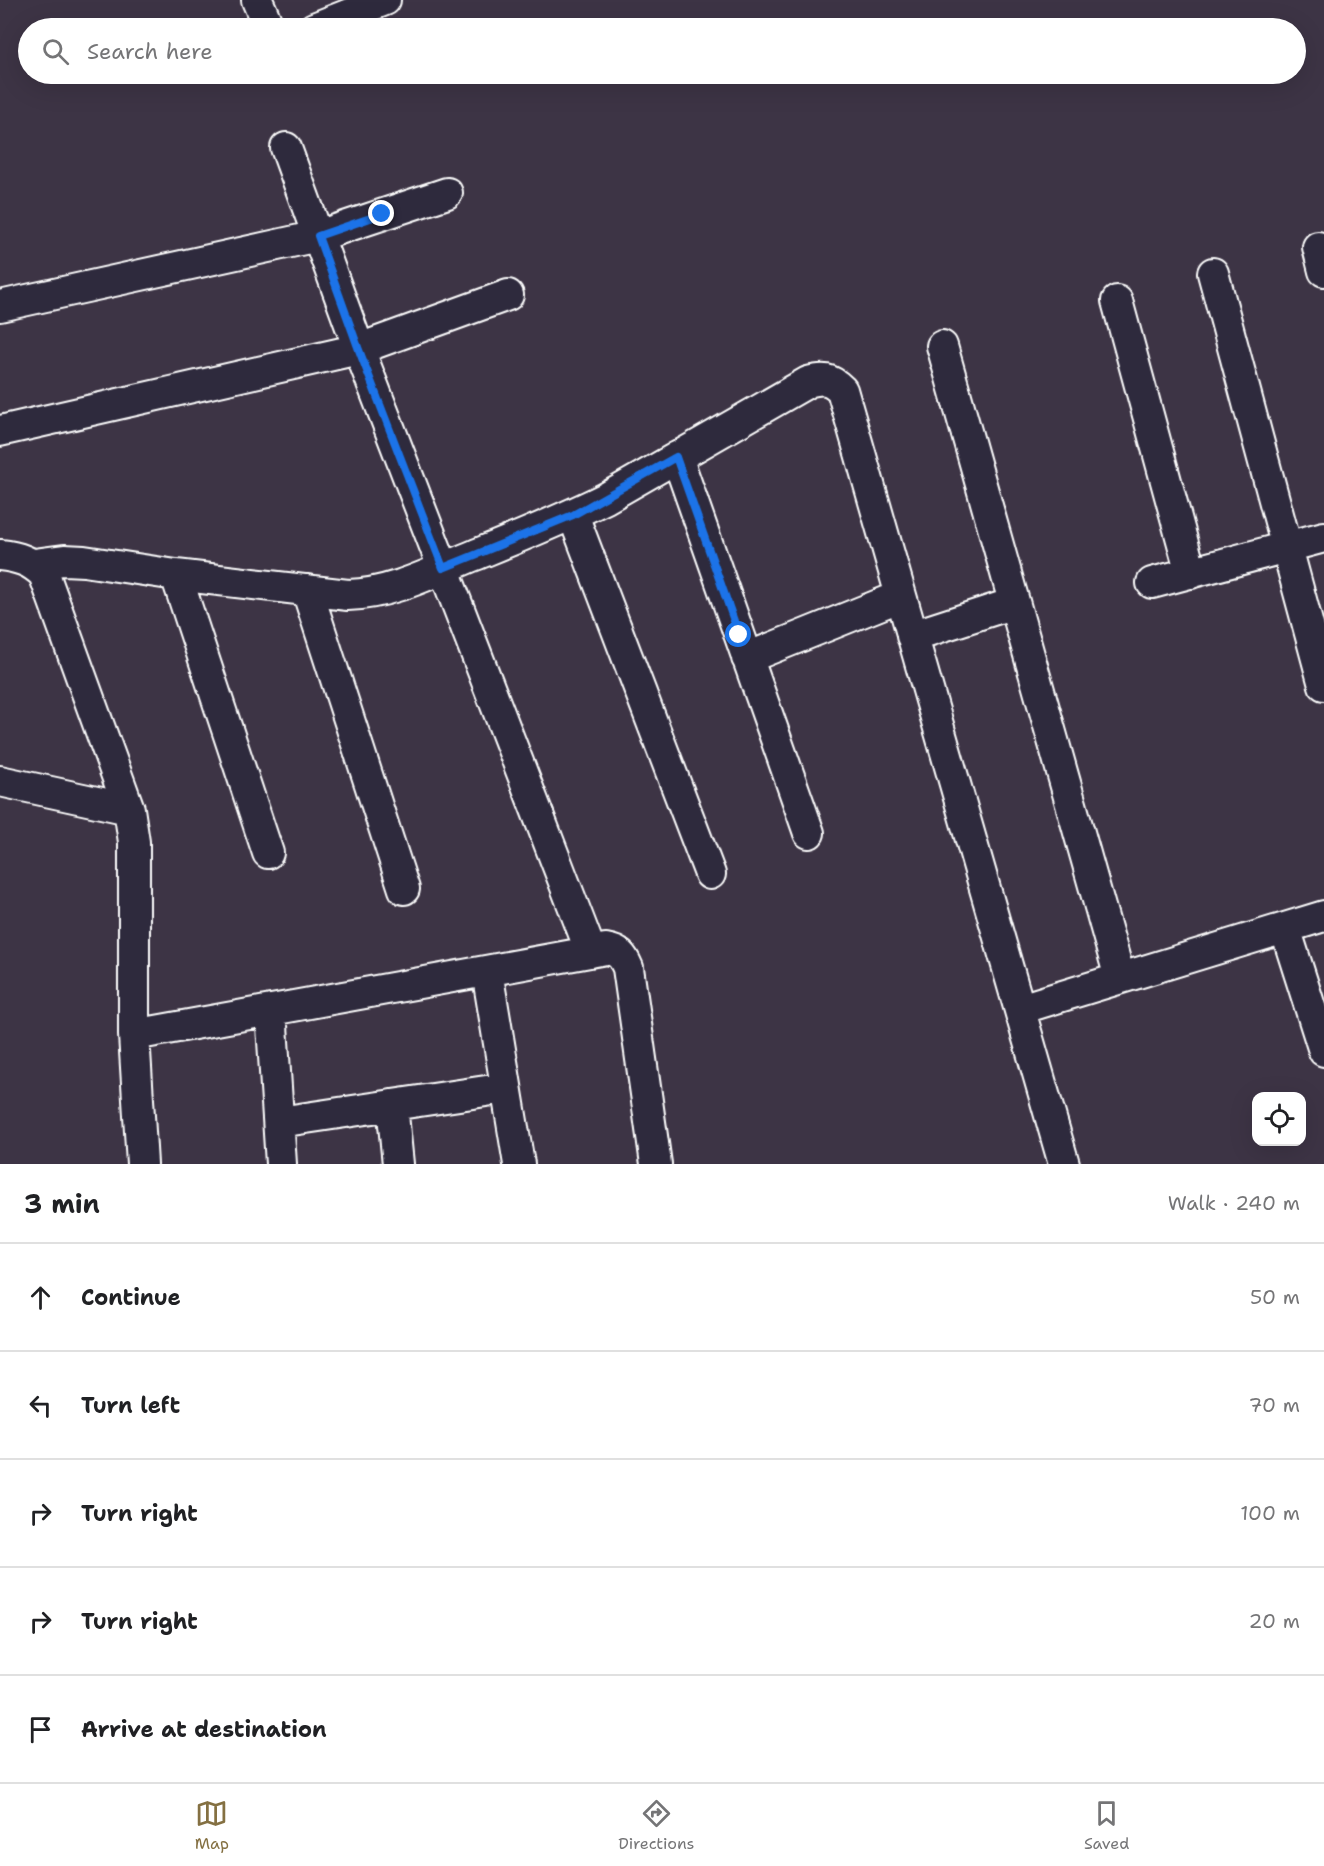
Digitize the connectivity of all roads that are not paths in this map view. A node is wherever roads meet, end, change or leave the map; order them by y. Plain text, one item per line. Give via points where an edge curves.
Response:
1 (257, 0) edge
2 (385, 0) edge
3 (265, 18) edge
4 (339, 18) edge
5 (286, 148) dead end
6 (447, 193) dead end
7 (318, 236) junction
8 (1213, 273) dead end
9 (508, 295) dead end
10 (1117, 301) dead end
11 (0, 306) edge
12 (942, 346) dead end
13 (359, 350) junction
14 (0, 431) edge
15 (676, 457) junction
16 (573, 515) junction
17 (1324, 537) edge
18 (1287, 547) junction
19 (0, 555) edge
20 (34, 564) junction
21 (443, 568) junction
22 (1191, 573) junction
23 (176, 575) junction
24 (1152, 583) dead end
25 (307, 590) junction
26 (901, 596) junction
27 (1014, 603) junction
28 (912, 636) junction
29 (747, 658) junction
30 (1324, 685) edge
31 (0, 781) edge
32 (129, 808) junction
33 (809, 833) dead end
34 (268, 853) dead end
35 (710, 874) dead end
36 (404, 889) dead end
37 (1324, 916) edge
38 (1285, 928) junction
39 (591, 952) junction
40 (488, 971) junction
41 (1120, 978) junction
42 (1020, 1009) junction
43 (271, 1010) junction
44 (134, 1035) junction
45 (1324, 1051) edge
46 (506, 1088) junction
47 (392, 1105) junction
48 (279, 1122) junction
49 (142, 1164) edge
50 (282, 1164) edge
51 (398, 1164) edge
52 (519, 1164) edge
53 (656, 1164) edge
54 (1064, 1164) edge

1 - 3 street
2 - 4 street
5 - 7 street
6 - 7 street
7 - 11 street
7 - 13 street
8 - 18 street
9 - 13 street
10 - 22 street
12 - 27 street
13 - 14 street
13 - 21 street
15 - 16 street
15 - 26 street via 808,382 822,378 834,382 842,390
15 - 29 street
16 - 21 street
16 - 35 street
17 - 18 street
18 - 22 street
18 - 30 street
19 - 20 street
20 - 23 street via 84,561
20 - 32 street via 44,574
21 - 25 street via 369,595
21 - 39 street
22 - 24 street
23 - 25 street
23 - 34 street
25 - 36 street
26 - 28 street
26 - 29 street
27 - 28 street
27 - 41 street
28 - 42 street
29 - 33 street
31 - 32 street
32 - 44 street via 134,842
37 - 38 street
38 - 41 street
38 - 45 street
39 - 40 street
39 - 53 street via 616,950 628,968
40 - 43 street
40 - 46 street
41 - 42 street
42 - 54 street
43 - 44 street
43 - 48 street
44 - 49 street
46 - 47 street
46 - 52 street
47 - 48 street
47 - 51 street
48 - 50 street

